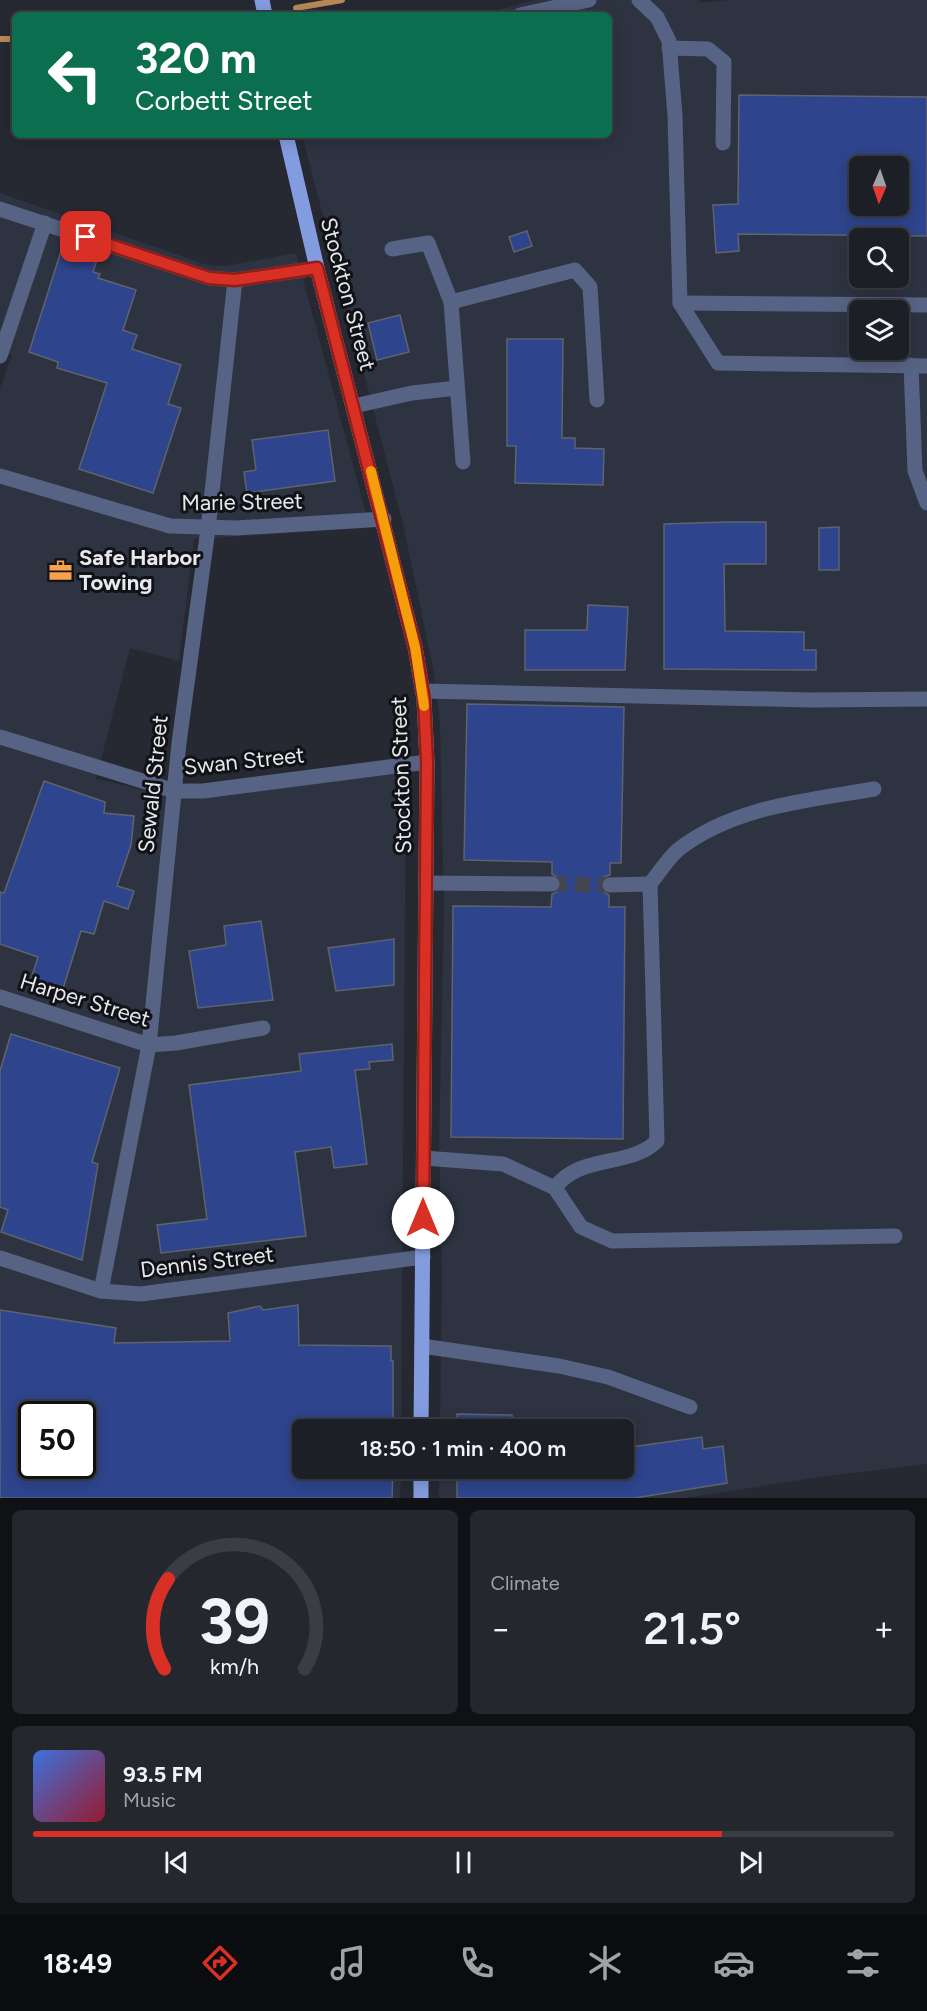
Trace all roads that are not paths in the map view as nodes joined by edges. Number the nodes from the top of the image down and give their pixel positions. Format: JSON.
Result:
{"nodes":[{"id":1,"x":589,"y":0,"type":"edge"},
{"id":2,"x":639,"y":0,"type":"edge"},
{"id":3,"x":534,"y":12,"type":"edge"},
{"id":4,"x":669,"y":48,"type":"junction"},
{"id":5,"x":287,"y":138,"type":"edge"},
{"id":6,"x":723,"y":143,"type":"dead end"},
{"id":7,"x":0,"y":209,"type":"edge"},
{"id":8,"x":45,"y":224,"type":"junction"},
{"id":9,"x":392,"y":249,"type":"dead end"},
{"id":10,"x":317,"y":268,"type":"junction"},
{"id":11,"x":235,"y":280,"type":"junction"},
{"id":12,"x":451,"y":302,"type":"junction"},
{"id":13,"x":680,"y":303,"type":"junction"},
{"id":14,"x":927,"y":304,"type":"edge"},
{"id":15,"x":0,"y":356,"type":"edge"},
{"id":16,"x":911,"y":365,"type":"junction"},
{"id":17,"x":927,"y":366,"type":"edge"},
{"id":18,"x":458,"y":388,"type":"junction"},
{"id":19,"x":597,"y":400,"type":"dead end"},
{"id":20,"x":354,"y":406,"type":"junction"},
{"id":21,"x":463,"y":462,"type":"dead end"},
{"id":22,"x":0,"y":476,"type":"edge"},
{"id":23,"x":927,"y":502,"type":"edge"},
{"id":24,"x":384,"y":519,"type":"junction"},
{"id":25,"x":208,"y":529,"type":"junction"},
{"id":26,"x":423,"y":691,"type":"junction"},
{"id":27,"x":927,"y":699,"type":"edge"},
{"id":28,"x":0,"y":737,"type":"edge"},
{"id":29,"x":427,"y":762,"type":"junction"},
{"id":30,"x":874,"y":789,"type":"dead end"},
{"id":31,"x":175,"y":790,"type":"junction"},
{"id":32,"x":426,"y":883,"type":"junction"},
{"id":33,"x":552,"y":884,"type":"tunnel mouth"},
{"id":34,"x":610,"y":885,"type":"tunnel mouth"},
{"id":35,"x":650,"y":885,"type":"junction"},
{"id":36,"x":0,"y":997,"type":"edge"},
{"id":37,"x":263,"y":1028,"type":"dead end"},
{"id":38,"x":149,"y":1045,"type":"junction"},
{"id":39,"x":424,"y":1158,"type":"junction"},
{"id":40,"x":555,"y":1188,"type":"junction"},
{"id":41,"x":894,"y":1236,"type":"dead end"},
{"id":42,"x":423,"y":1257,"type":"junction"},
{"id":43,"x":0,"y":1258,"type":"edge"},
{"id":44,"x":101,"y":1291,"type":"junction"},
{"id":45,"x":422,"y":1346,"type":"junction"},
{"id":46,"x":690,"y":1407,"type":"dead end"},
{"id":47,"x":421,"y":1419,"type":"edge"},
{"id":48,"x":421,"y":1479,"type":"edge"},
{"id":49,"x":421,"y":1498,"type":"edge"}],
"edges":[{"from":1,"to":3,"type":"street"},
{"from":2,"to":4,"type":"street"},
{"from":4,"to":6,"type":"street"},
{"from":4,"to":13,"type":"street"},
{"from":5,"to":10,"type":"main road","name":"Stockton Street"},
{"from":7,"to":8,"type":"street"},
{"from":8,"to":11,"type":"street"},
{"from":8,"to":15,"type":"street"},
{"from":9,"to":12,"type":"street"},
{"from":10,"to":11,"type":"street"},
{"from":10,"to":20,"type":"main road","name":"Stockton Street"},
{"from":11,"to":25,"type":"street","name":"Sewald Street"},
{"from":12,"to":18,"type":"street"},
{"from":12,"to":19,"type":"street"},
{"from":13,"to":14,"type":"street"},
{"from":13,"to":16,"type":"street"},
{"from":16,"to":17,"type":"street"},
{"from":16,"to":23,"type":"street"},
{"from":18,"to":20,"type":"street"},
{"from":18,"to":21,"type":"street"},
{"from":20,"to":24,"type":"main road","name":"Stockton Street"},
{"from":22,"to":25,"type":"street","name":"Marie Street"},
{"from":24,"to":25,"type":"street","name":"Marie Street"},
{"from":24,"to":26,"type":"main road","name":"Stockton Street"},
{"from":25,"to":31,"type":"street","name":"Sewald Street"},
{"from":26,"to":27,"type":"street"},
{"from":26,"to":29,"type":"main road","name":"Stockton Street"},
{"from":28,"to":31,"type":"street","name":"Swan Street"},
{"from":29,"to":31,"type":"street","name":"Swan Street"},
{"from":29,"to":32,"type":"main road","name":"Stockton Street"},
{"from":30,"to":35,"type":"street"},
{"from":31,"to":38,"type":"street","name":"Sewald Street"},
{"from":32,"to":33,"type":"street"},
{"from":32,"to":39,"type":"main road","name":"Stockton Street"},
{"from":34,"to":35,"type":"street"},
{"from":35,"to":40,"type":"street"},
{"from":36,"to":38,"type":"street","name":"Harper Street"},
{"from":37,"to":38,"type":"street","name":"Harper Street"},
{"from":38,"to":44,"type":"street","name":"Sewald Street"},
{"from":39,"to":40,"type":"street"},
{"from":39,"to":42,"type":"main road","name":"Stockton Street"},
{"from":40,"to":41,"type":"street"},
{"from":42,"to":44,"type":"street","name":"Dennis Street"},
{"from":42,"to":45,"type":"main road","name":"Stockton Street"},
{"from":43,"to":44,"type":"street","name":"Dennis Street"},
{"from":45,"to":46,"type":"street"},
{"from":45,"to":47,"type":"main road","name":"Stockton Street"},
{"from":48,"to":49,"type":"main road"}]}
